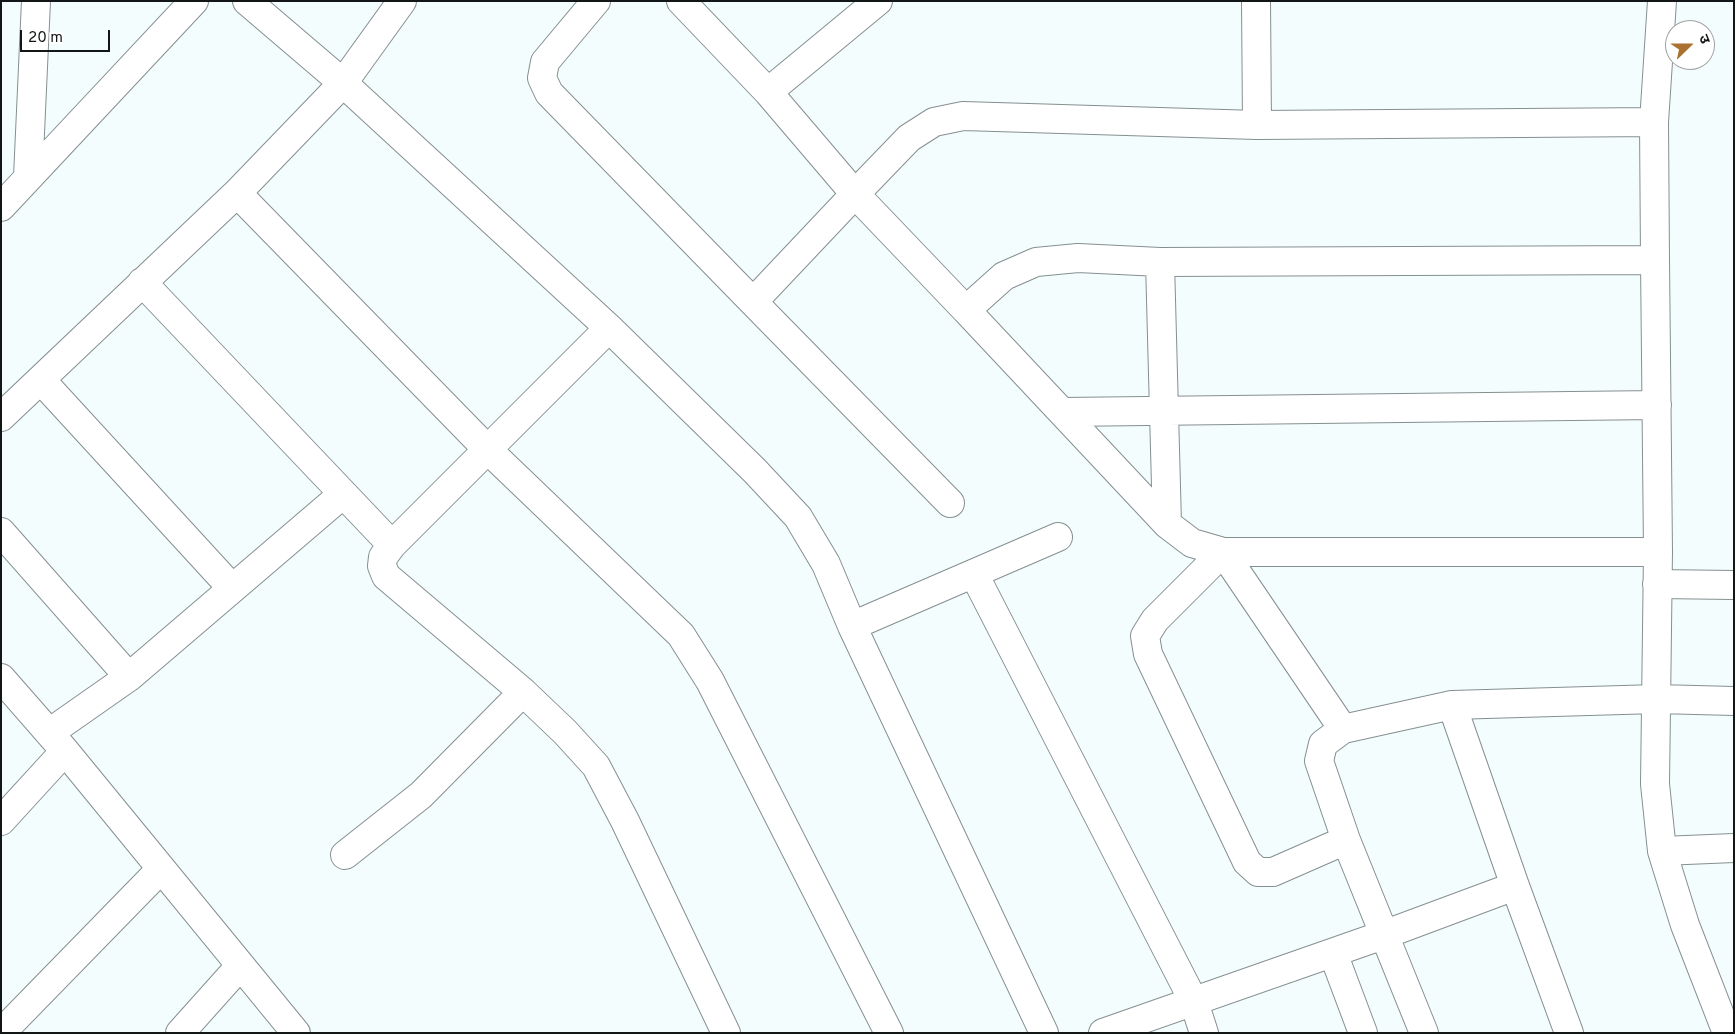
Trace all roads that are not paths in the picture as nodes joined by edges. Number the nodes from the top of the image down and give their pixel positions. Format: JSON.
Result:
{"nodes":[{"id":1,"x":36,"y":1,"type":"edge"},
{"id":2,"x":194,"y":1,"type":"edge"},
{"id":3,"x":247,"y":1,"type":"edge"},
{"id":4,"x":402,"y":1,"type":"edge"},
{"id":5,"x":596,"y":1,"type":"edge"},
{"id":6,"x":681,"y":1,"type":"edge"},
{"id":7,"x":878,"y":1,"type":"edge"},
{"id":8,"x":1256,"y":1,"type":"edge"},
{"id":9,"x":1662,"y":1,"type":"edge"},
{"id":10,"x":343,"y":83,"type":"junction"},
{"id":11,"x":768,"y":92,"type":"junction"},
{"id":12,"x":1654,"y":122,"type":"junction"},
{"id":13,"x":1257,"y":126,"type":"junction"},
{"id":14,"x":28,"y":178,"type":"junction"},
{"id":15,"x":238,"y":193,"type":"junction"},
{"id":16,"x":855,"y":194,"type":"junction"},
{"id":17,"x":1,"y":207,"type":"edge"},
{"id":18,"x":1655,"y":260,"type":"junction"},
{"id":19,"x":1160,"y":262,"type":"junction"},
{"id":20,"x":142,"y":282,"type":"junction"},
{"id":21,"x":753,"y":302,"type":"junction"},
{"id":22,"x":966,"y":310,"type":"junction"},
{"id":23,"x":609,"y":328,"type":"junction"},
{"id":24,"x":40,"y":380,"type":"junction"},
{"id":25,"x":1657,"y":406,"type":"junction"},
{"id":26,"x":1164,"y":410,"type":"junction"},
{"id":27,"x":1062,"y":412,"type":"junction"},
{"id":28,"x":1,"y":417,"type":"edge"},
{"id":29,"x":487,"y":449,"type":"junction"},
{"id":30,"x":343,"y":494,"type":"junction"},
{"id":31,"x":950,"y":503,"type":"dead end"},
{"id":32,"x":1167,"y":524,"type":"junction"},
{"id":33,"x":1,"y":532,"type":"edge"},
{"id":34,"x":1058,"y":537,"type":"dead end"},
{"id":35,"x":392,"y":545,"type":"junction"},
{"id":36,"x":1224,"y":552,"type":"junction"},
{"id":37,"x":1658,"y":552,"type":"junction"},
{"id":38,"x":974,"y":574,"type":"junction"},
{"id":39,"x":1657,"y":584,"type":"junction"},
{"id":40,"x":1734,"y":585,"type":"edge"},
{"id":41,"x":231,"y":588,"type":"junction"},
{"id":42,"x":852,"y":626,"type":"junction"},
{"id":43,"x":128,"y":677,"type":"junction"},
{"id":44,"x":1,"y":678,"type":"edge"},
{"id":45,"x":523,"y":692,"type":"junction"},
{"id":46,"x":1658,"y":699,"type":"junction"},
{"id":47,"x":1734,"y":701,"type":"edge"},
{"id":48,"x":1452,"y":705,"type":"junction"},
{"id":49,"x":1343,"y":729,"type":"junction"},
{"id":50,"x":57,"y":742,"type":"junction"},
{"id":51,"x":1,"y":821,"type":"edge"},
{"id":52,"x":1346,"y":840,"type":"junction"},
{"id":53,"x":1734,"y":848,"type":"edge"},
{"id":54,"x":1662,"y":851,"type":"junction"},
{"id":55,"x":345,"y":856,"type":"dead end"},
{"id":56,"x":160,"y":870,"type":"junction"},
{"id":57,"x":1515,"y":886,"type":"junction"},
{"id":58,"x":1386,"y":934,"type":"junction"},
{"id":59,"x":1333,"y":953,"type":"junction"},
{"id":60,"x":240,"y":966,"type":"junction"},
{"id":61,"x":1194,"y":1002,"type":"junction"},
{"id":62,"x":1,"y":1033,"type":"edge"},
{"id":63,"x":180,"y":1033,"type":"edge"},
{"id":64,"x":296,"y":1033,"type":"edge"},
{"id":65,"x":726,"y":1033,"type":"edge"},
{"id":66,"x":888,"y":1033,"type":"edge"},
{"id":67,"x":1044,"y":1033,"type":"edge"},
{"id":68,"x":1103,"y":1033,"type":"edge"},
{"id":69,"x":1204,"y":1033,"type":"edge"},
{"id":70,"x":1363,"y":1033,"type":"edge"},
{"id":71,"x":1424,"y":1033,"type":"edge"},
{"id":72,"x":1569,"y":1033,"type":"edge"},
{"id":73,"x":1727,"y":1033,"type":"edge"}],
"edges":[{"from":1,"to":14,"type":"street"},
{"from":2,"to":14,"type":"street"},
{"from":3,"to":10,"type":"street"},
{"from":4,"to":10,"type":"street"},
{"from":5,"to":21,"type":"street"},
{"from":6,"to":11,"type":"street"},
{"from":7,"to":11,"type":"street"},
{"from":8,"to":13,"type":"street"},
{"from":9,"to":12,"type":"street"},
{"from":10,"to":15,"type":"street"},
{"from":10,"to":23,"type":"street"},
{"from":11,"to":16,"type":"street"},
{"from":12,"to":13,"type":"street"},
{"from":12,"to":18,"type":"street"},
{"from":13,"to":16,"type":"street"},
{"from":14,"to":17,"type":"street"},
{"from":15,"to":20,"type":"street"},
{"from":15,"to":29,"type":"street"},
{"from":16,"to":21,"type":"street"},
{"from":16,"to":22,"type":"street"},
{"from":18,"to":19,"type":"street"},
{"from":18,"to":25,"type":"street"},
{"from":19,"to":22,"type":"street"},
{"from":19,"to":26,"type":"street"},
{"from":20,"to":24,"type":"street"},
{"from":20,"to":30,"type":"street"},
{"from":21,"to":31,"type":"street"},
{"from":22,"to":27,"type":"street"},
{"from":23,"to":29,"type":"street"},
{"from":23,"to":42,"type":"street"},
{"from":24,"to":28,"type":"street"},
{"from":24,"to":41,"type":"street"},
{"from":25,"to":26,"type":"street"},
{"from":25,"to":37,"type":"street"},
{"from":26,"to":27,"type":"street"},
{"from":26,"to":32,"type":"street"},
{"from":27,"to":32,"type":"street"},
{"from":29,"to":35,"type":"street"},
{"from":29,"to":66,"type":"street"},
{"from":30,"to":35,"type":"street"},
{"from":30,"to":41,"type":"street"},
{"from":32,"to":36,"type":"street"},
{"from":33,"to":43,"type":"street"},
{"from":34,"to":38,"type":"street"},
{"from":35,"to":45,"type":"street"},
{"from":36,"to":37,"type":"street"},
{"from":36,"to":49,"type":"street"},
{"from":36,"to":52,"type":"street"},
{"from":37,"to":39,"type":"street"},
{"from":38,"to":42,"type":"street"},
{"from":38,"to":61,"type":"street"},
{"from":39,"to":40,"type":"street"},
{"from":39,"to":46,"type":"street"},
{"from":41,"to":43,"type":"street"},
{"from":42,"to":67,"type":"street"},
{"from":43,"to":50,"type":"street"},
{"from":44,"to":50,"type":"street"},
{"from":45,"to":55,"type":"street"},
{"from":45,"to":65,"type":"street"},
{"from":46,"to":47,"type":"street"},
{"from":46,"to":48,"type":"street"},
{"from":46,"to":54,"type":"street"},
{"from":48,"to":49,"type":"street"},
{"from":48,"to":57,"type":"street"},
{"from":49,"to":52,"type":"street"},
{"from":50,"to":51,"type":"street"},
{"from":50,"to":56,"type":"street"},
{"from":52,"to":58,"type":"street"},
{"from":53,"to":54,"type":"street"},
{"from":54,"to":73,"type":"street"},
{"from":56,"to":60,"type":"street"},
{"from":56,"to":62,"type":"street"},
{"from":57,"to":58,"type":"street"},
{"from":57,"to":72,"type":"street"},
{"from":58,"to":59,"type":"street"},
{"from":58,"to":71,"type":"street"},
{"from":59,"to":61,"type":"street"},
{"from":59,"to":70,"type":"street"},
{"from":60,"to":63,"type":"street"},
{"from":60,"to":64,"type":"street"},
{"from":61,"to":68,"type":"street"},
{"from":61,"to":69,"type":"street"}]}
